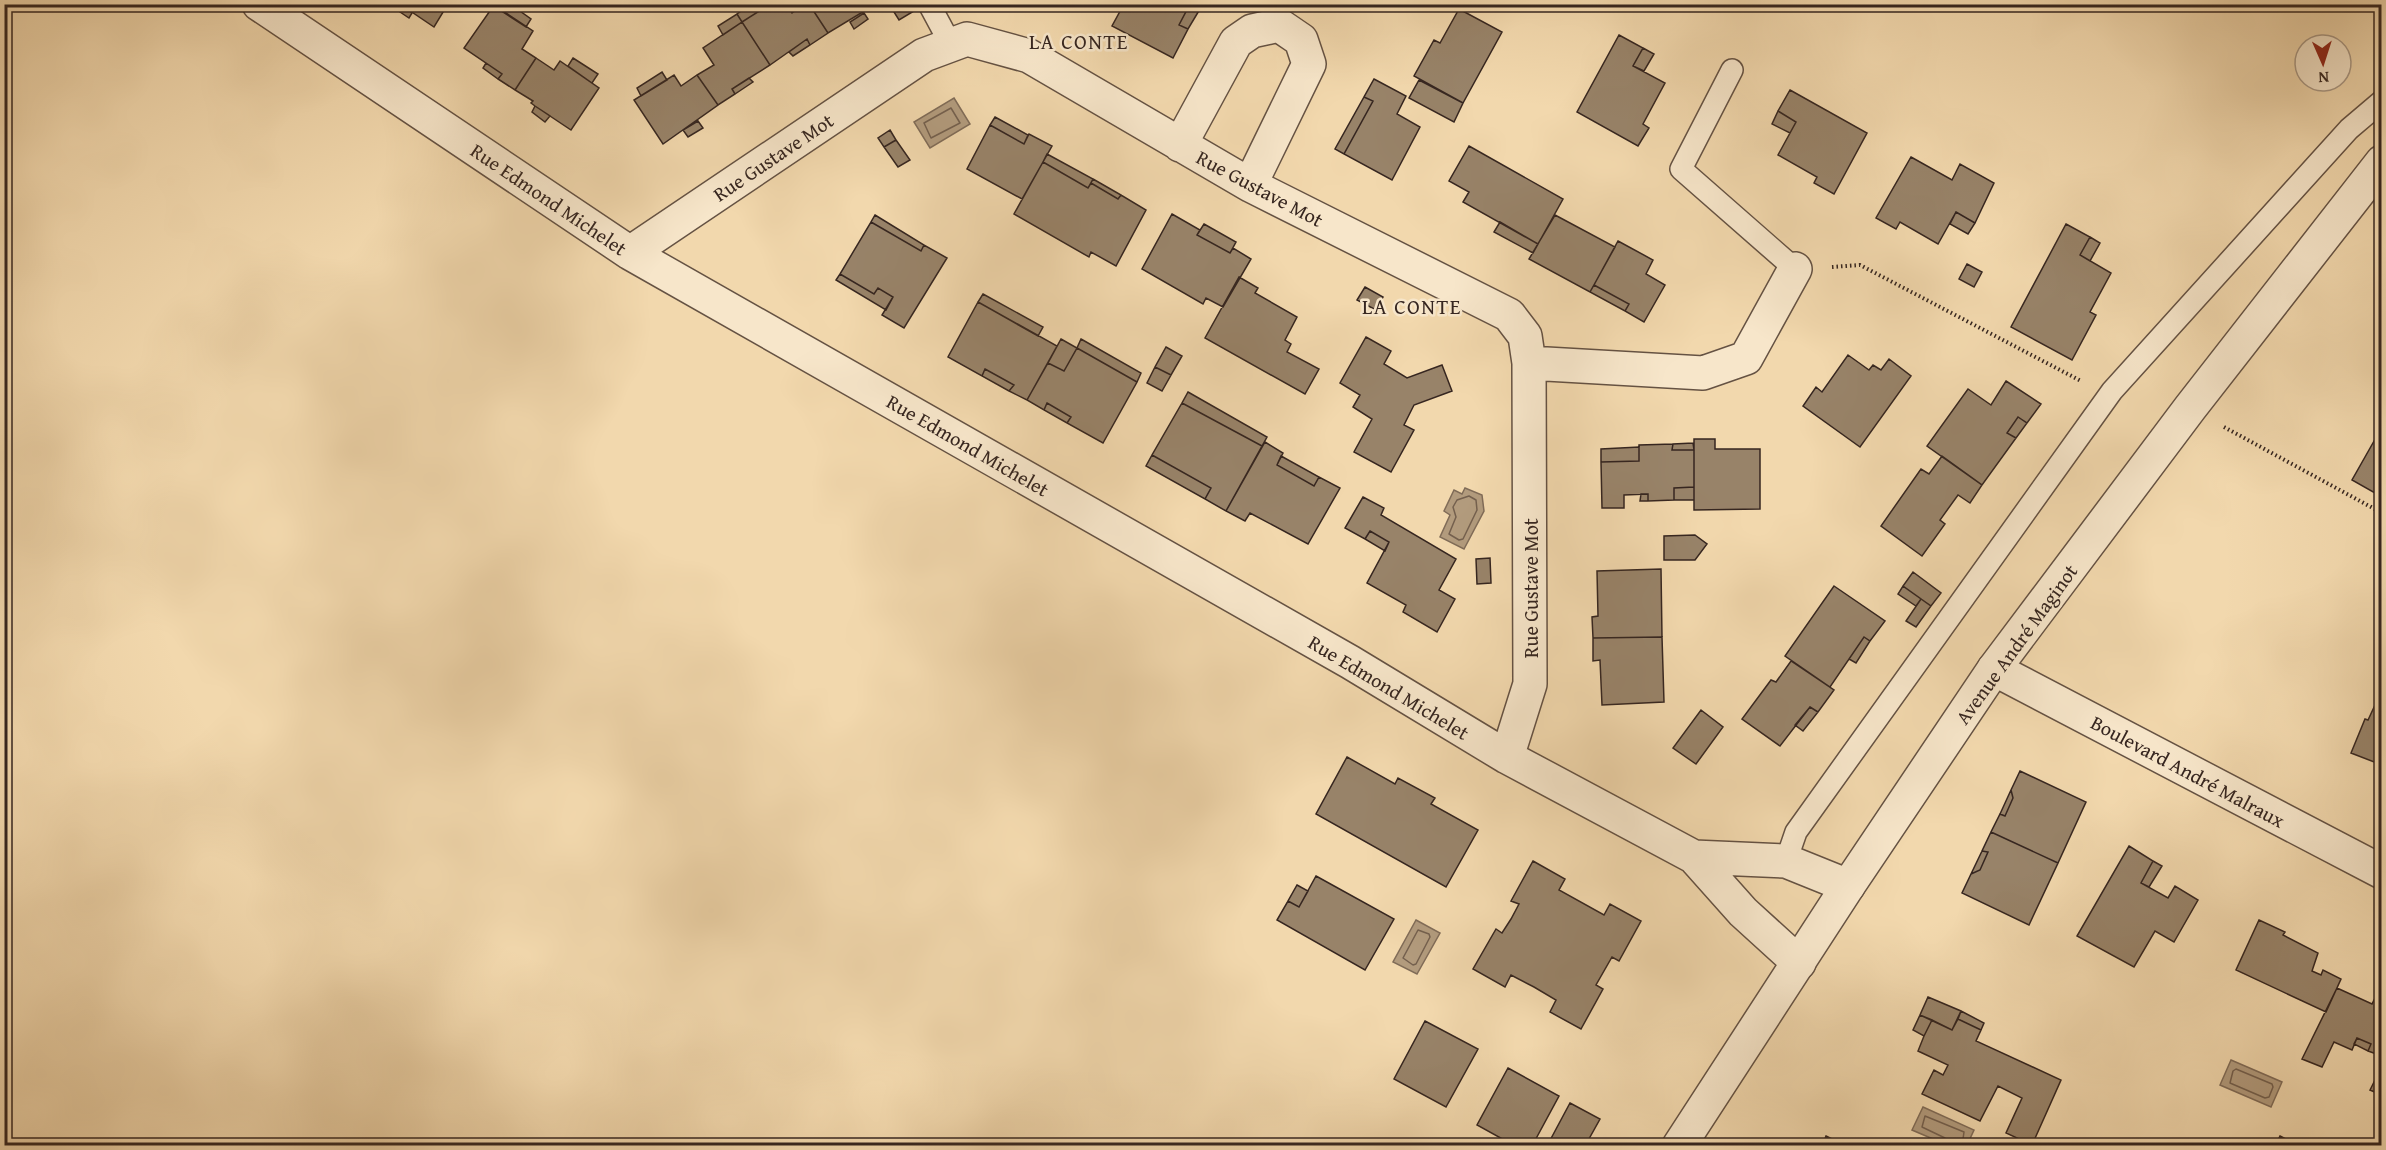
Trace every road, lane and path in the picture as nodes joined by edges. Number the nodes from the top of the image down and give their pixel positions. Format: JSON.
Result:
{"nodes":[{"id":1,"x":259,"y":4,"type":"edge"},
{"id":2,"x":929,"y":4,"type":"edge"},
{"id":3,"x":951,"y":45,"type":"junction"},
{"id":4,"x":1732,"y":70,"type":"dead end"},
{"id":5,"x":2382,"y":101,"type":"edge"},
{"id":6,"x":1180,"y":145,"type":"junction"},
{"id":7,"x":2382,"y":162,"type":"edge"},
{"id":8,"x":1250,"y":185,"type":"junction"},
{"id":9,"x":630,"y":253,"type":"junction"},
{"id":10,"x":1795,"y":269,"type":"joint"},
{"id":11,"x":1529,"y":363,"type":"junction"},
{"id":12,"x":1994,"y":669,"type":"junction"},
{"id":13,"x":1507,"y":757,"type":"junction"},
{"id":14,"x":1694,"y":856,"type":"junction"},
{"id":15,"x":1777,"y":861,"type":"junction"},
{"id":16,"x":2382,"y":872,"type":"edge"},
{"id":17,"x":1848,"y":886,"type":"junction"},
{"id":18,"x":1743,"y":912,"type":"junction"},
{"id":19,"x":1799,"y":963,"type":"junction"},
{"id":20,"x":1679,"y":1146,"type":"edge"}],
"edges":[{"from":1,"to":9,"type":"street","name":"Rue Edmond Michelet"},
{"from":2,"to":3,"type":"lane"},
{"from":3,"to":6,"type":"street","name":"Rue Gustave Mot"},
{"from":3,"to":9,"type":"street","name":"Rue Gustave Mot"},
{"from":4,"to":10,"type":"lane"},
{"from":5,"to":15,"type":"lane"},
{"from":6,"to":8,"type":"street","name":"Rue Gustave Mot"},
{"from":6,"to":8,"type":"street"},
{"from":7,"to":12,"type":"street","name":"Avenue André Maginot"},
{"from":8,"to":11,"type":"street","name":"Rue Gustave Mot"},
{"from":9,"to":13,"type":"street","name":"Rue Edmond Michelet"},
{"from":10,"to":11,"type":"street"},
{"from":11,"to":13,"type":"street","name":"Rue Gustave Mot"},
{"from":12,"to":16,"type":"street","name":"Boulevard André Malraux"},
{"from":12,"to":17,"type":"street","name":"Avenue André Maginot"},
{"from":13,"to":14,"type":"street","name":"Rue Edmond Michelet"},
{"from":14,"to":15,"type":"street","name":"Rue Edmond Michelet"},
{"from":14,"to":18,"type":"street","name":"Rue Edmond Michelet"},
{"from":15,"to":17,"type":"street","name":"Rue Edmond Michelet"},
{"from":15,"to":18,"type":"street"},
{"from":17,"to":19,"type":"street","name":"Avenue André Maginot"},
{"from":18,"to":19,"type":"street","name":"Rue Edmond Michelet"},
{"from":19,"to":20,"type":"street","name":"Avenue André Maginot"}]}
